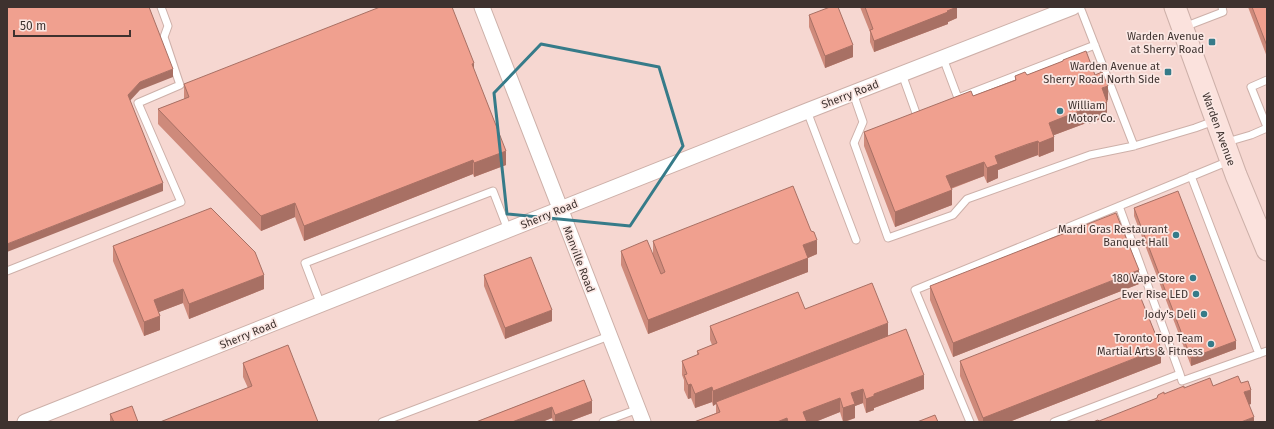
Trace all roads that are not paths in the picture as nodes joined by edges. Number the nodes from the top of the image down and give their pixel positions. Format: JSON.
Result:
{"nodes":[{"id":1,"x":161,"y":7,"type":"edge"},
{"id":2,"x":482,"y":7,"type":"edge"},
{"id":3,"x":1073,"y":7,"type":"edge"},
{"id":4,"x":1080,"y":7,"type":"edge"},
{"id":5,"x":1175,"y":7,"type":"edge"},
{"id":6,"x":1222,"y":7,"type":"edge"},
{"id":7,"x":1183,"y":27,"type":"junction"},
{"id":8,"x":1095,"y":45,"type":"junction"},
{"id":9,"x":943,"y":58,"type":"junction"},
{"id":10,"x":902,"y":74,"type":"junction"},
{"id":11,"x":1267,"y":80,"type":"edge"},
{"id":12,"x":853,"y":93,"type":"junction"},
{"id":13,"x":807,"y":111,"type":"junction"},
{"id":14,"x":916,"y":113,"type":"edge"},
{"id":15,"x":1216,"y":120,"type":"junction"},
{"id":16,"x":1267,"y":127,"type":"edge"},
{"id":17,"x":1134,"y":146,"type":"junction"},
{"id":18,"x":1227,"y":152,"type":"junction"},
{"id":19,"x":1191,"y":176,"type":"junction"},
{"id":20,"x":1119,"y":206,"type":"junction"},
{"id":21,"x":560,"y":210,"type":"junction"},
{"id":22,"x":508,"y":230,"type":"junction"},
{"id":23,"x":856,"y":240,"type":"dead end"},
{"id":24,"x":1267,"y":250,"type":"edge"},
{"id":25,"x":7,"y":271,"type":"edge"},
{"id":26,"x":320,"y":305,"type":"junction"},
{"id":27,"x":609,"y":336,"type":"junction"},
{"id":28,"x":1267,"y":351,"type":"edge"},
{"id":29,"x":1259,"y":354,"type":"junction"},
{"id":30,"x":1180,"y":374,"type":"junction"},
{"id":31,"x":640,"y":416,"type":"edge"},
{"id":32,"x":25,"y":422,"type":"edge"},
{"id":33,"x":382,"y":422,"type":"edge"},
{"id":34,"x":603,"y":422,"type":"edge"},
{"id":35,"x":970,"y":422,"type":"edge"},
{"id":36,"x":1054,"y":422,"type":"edge"}],
"edges":[{"from":1,"to":25,"type":"lane"},
{"from":2,"to":21,"type":"street","name":"Manville Road"},
{"from":3,"to":9,"type":"street","name":"Sherry Road"},
{"from":4,"to":8,"type":"lane"},
{"from":5,"to":7,"type":"main road","name":"Warden Avenue"},
{"from":6,"to":7,"type":"lane"},
{"from":7,"to":15,"type":"main road","name":"Warden Avenue"},
{"from":8,"to":9,"type":"lane"},
{"from":8,"to":17,"type":"lane"},
{"from":9,"to":10,"type":"street","name":"Sherry Road"},
{"from":10,"to":12,"type":"street","name":"Sherry Road"},
{"from":10,"to":14,"type":"lane"},
{"from":11,"to":16,"type":"lane"},
{"from":12,"to":13,"type":"street","name":"Sherry Road"},
{"from":12,"to":17,"type":"lane"},
{"from":13,"to":21,"type":"street","name":"Sherry Road"},
{"from":13,"to":23,"type":"lane"},
{"from":15,"to":17,"type":"lane"},
{"from":15,"to":18,"type":"main road","name":"Warden Avenue"},
{"from":16,"to":18,"type":"lane"},
{"from":18,"to":19,"type":"lane"},
{"from":18,"to":24,"type":"main road","name":"Warden Avenue"},
{"from":19,"to":20,"type":"lane"},
{"from":19,"to":29,"type":"lane"},
{"from":20,"to":30,"type":"lane"},
{"from":20,"to":35,"type":"lane"},
{"from":21,"to":22,"type":"street","name":"Sherry Road"},
{"from":21,"to":27,"type":"street","name":"Manville Road"},
{"from":22,"to":26,"type":"street","name":"Sherry Road"},
{"from":22,"to":26,"type":"lane"},
{"from":26,"to":32,"type":"street","name":"Sherry Road"},
{"from":27,"to":31,"type":"street","name":"Manville Road"},
{"from":27,"to":33,"type":"lane"},
{"from":28,"to":29,"type":"lane"},
{"from":29,"to":30,"type":"lane"},
{"from":30,"to":36,"type":"lane"},
{"from":31,"to":34,"type":"lane"}]}
